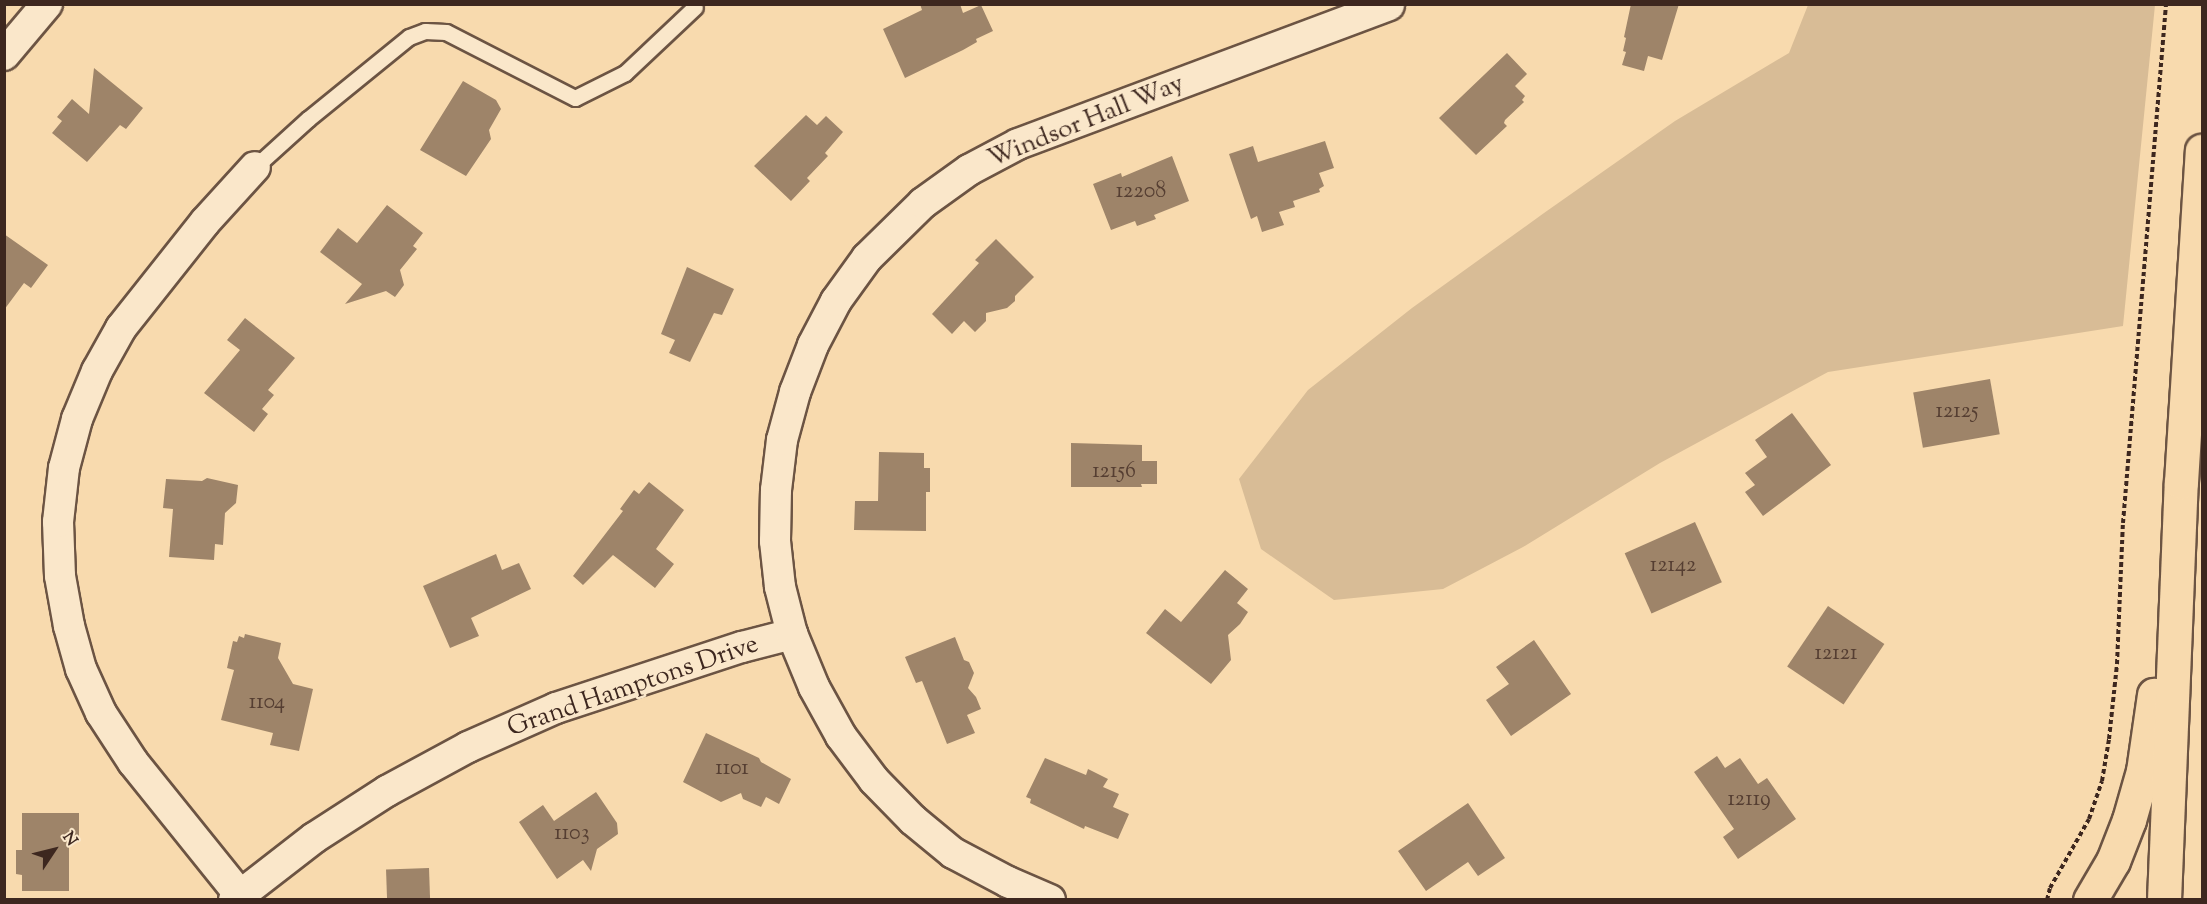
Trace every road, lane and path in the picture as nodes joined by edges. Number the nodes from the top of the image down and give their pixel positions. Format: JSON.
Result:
{"nodes":[{"id":1,"x":47,"y":4,"type":"edge"},
{"id":2,"x":1389,"y":4,"type":"edge"},
{"id":3,"x":2166,"y":4,"type":"edge"},
{"id":4,"x":695,"y":7,"type":"dead end"},
{"id":5,"x":4,"y":55,"type":"edge"},
{"id":6,"x":2202,"y":151,"type":"edge"},
{"id":7,"x":255,"y":167,"type":"joint"},
{"id":8,"x":2181,"y":482,"type":"junction"},
{"id":9,"x":792,"y":634,"type":"junction"},
{"id":10,"x":240,"y":898,"type":"edge"},
{"id":11,"x":1050,"y":900,"type":"edge"},
{"id":12,"x":2047,"y":900,"type":"edge"},
{"id":13,"x":2090,"y":900,"type":"edge"},
{"id":14,"x":2164,"y":900,"type":"edge"}],
"edges":[{"from":1,"to":5,"type":"street"},
{"from":2,"to":9,"type":"street","name":"Windsor Hall Way"},
{"from":3,"to":12,"type":"path"},
{"from":4,"to":7,"type":"lane"},
{"from":6,"to":8,"type":"highway"},
{"from":7,"to":10,"type":"street"},
{"from":8,"to":13,"type":"highway"},
{"from":8,"to":14,"type":"highway"},
{"from":9,"to":10,"type":"street","name":"Grand Hamptons Drive"},
{"from":9,"to":11,"type":"street","name":"Windsor Hall Way"}]}
